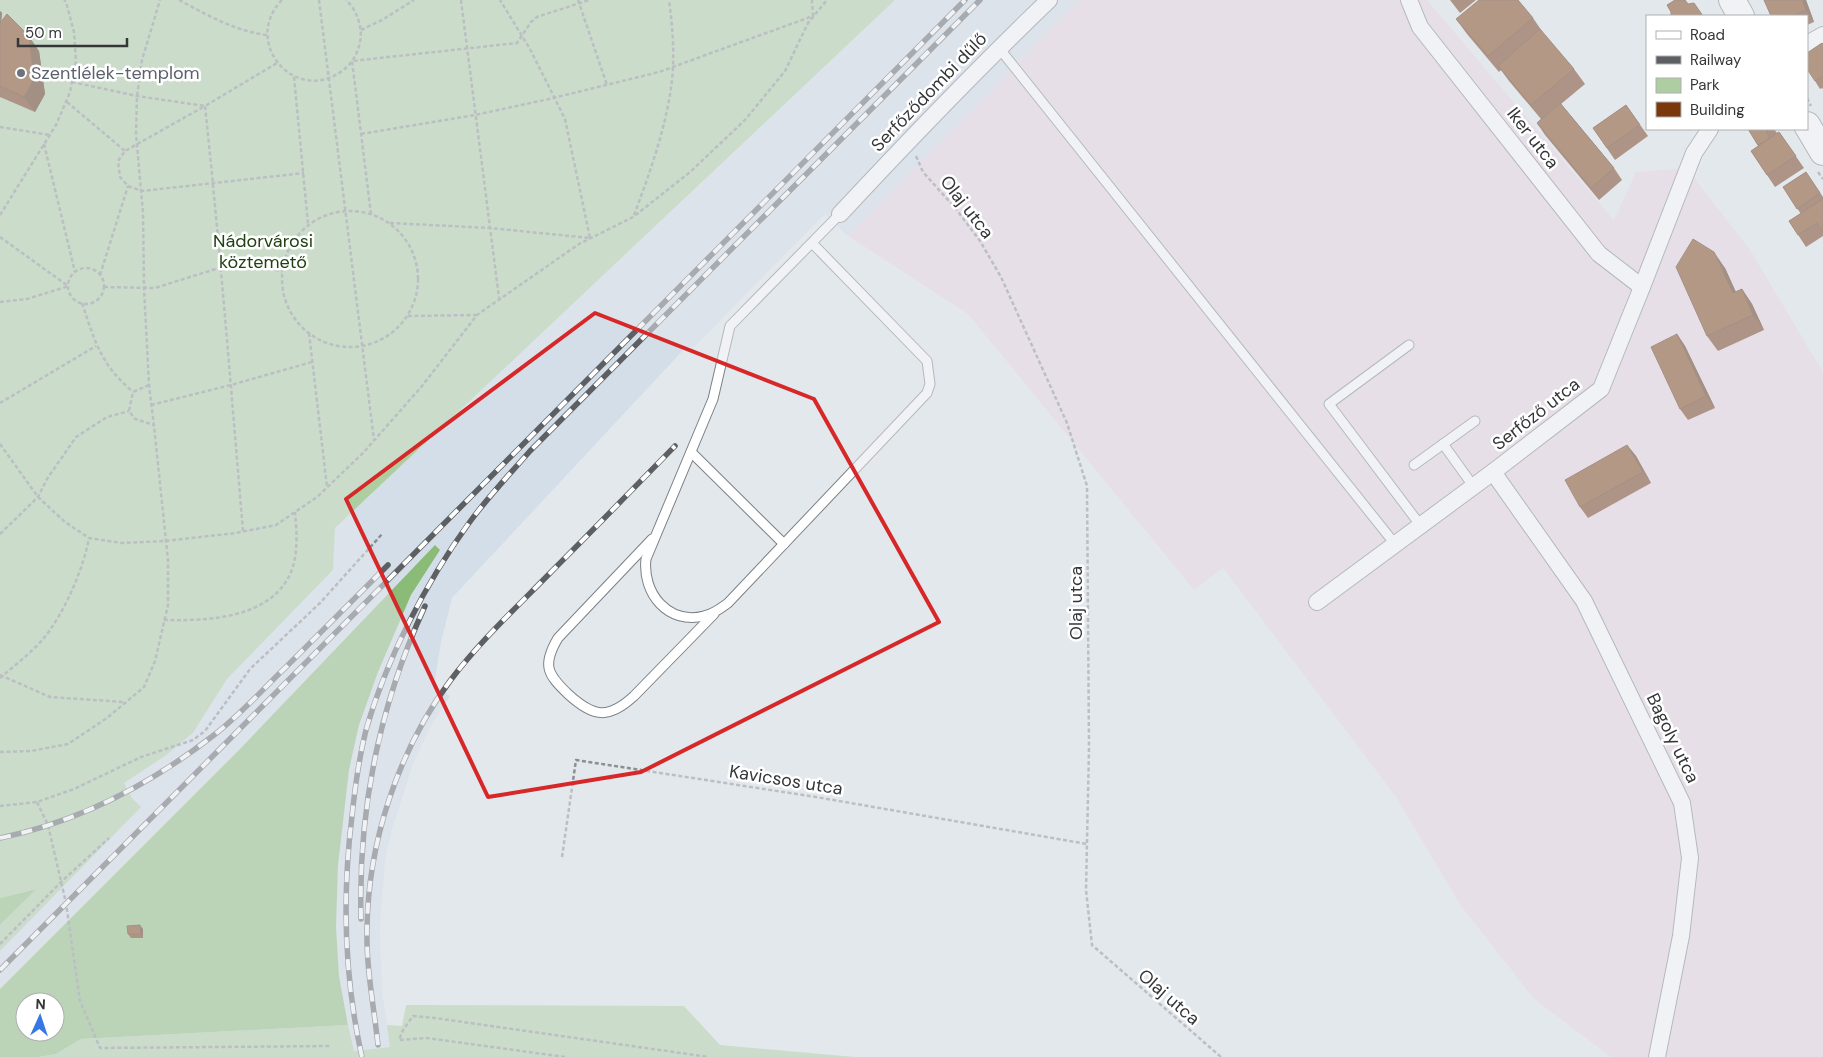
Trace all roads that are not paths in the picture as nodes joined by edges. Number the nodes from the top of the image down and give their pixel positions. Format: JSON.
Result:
{"nodes":[{"id":1,"x":1049,"y":0,"type":"edge"},
{"id":2,"x":1409,"y":0,"type":"edge"},
{"id":3,"x":1732,"y":0,"type":"edge"},
{"id":4,"x":1740,"y":15,"type":"edge"},
{"id":5,"x":1823,"y":35,"type":"edge"},
{"id":6,"x":1808,"y":43,"type":"edge"},
{"id":7,"x":999,"y":48,"type":"junction"},
{"id":8,"x":1808,"y":127,"type":"edge"},
{"id":9,"x":1709,"y":130,"type":"edge"},
{"id":10,"x":1823,"y":152,"type":"edge"},
{"id":11,"x":840,"y":214,"type":"joint"},
{"id":12,"x":812,"y":243,"type":"junction"},
{"id":13,"x":1642,"y":287,"type":"junction"},
{"id":14,"x":1408,"y":344,"type":"dead end"},
{"id":15,"x":1475,"y":421,"type":"dead end"},
{"id":16,"x":1443,"y":444,"type":"junction"},
{"id":17,"x":691,"y":452,"type":"junction"},
{"id":18,"x":1414,"y":465,"type":"dead end"},
{"id":19,"x":1494,"y":472,"type":"junction"},
{"id":20,"x":1474,"y":487,"type":"junction"},
{"id":21,"x":1421,"y":526,"type":"junction"},
{"id":22,"x":657,"y":533,"type":"junction"},
{"id":23,"x":784,"y":544,"type":"junction"},
{"id":24,"x":1395,"y":544,"type":"junction"},
{"id":25,"x":1317,"y":602,"type":"dead end"},
{"id":26,"x":716,"y":612,"type":"junction"},
{"id":27,"x":1657,"y":1057,"type":"edge"}],
"edges":[{"from":1,"to":7,"type":"street","name":"Serfőződombi dűlő"},
{"from":2,"to":13,"type":"street","name":"Iker utca"},
{"from":3,"to":4,"type":"main road"},
{"from":5,"to":6,"type":"street"},
{"from":7,"to":11,"type":"street","name":"Serfőződombi dűlő"},
{"from":7,"to":24,"type":"lane"},
{"from":8,"to":10,"type":"main road"},
{"from":9,"to":13,"type":"street","name":"Serfőző utca"},
{"from":11,"to":12,"type":"lane"},
{"from":12,"to":17,"type":"lane"},
{"from":12,"to":23,"type":"lane"},
{"from":13,"to":19,"type":"street","name":"Serfőző utca"},
{"from":14,"to":21,"type":"lane"},
{"from":15,"to":16,"type":"lane"},
{"from":16,"to":18,"type":"lane"},
{"from":16,"to":20,"type":"lane"},
{"from":17,"to":22,"type":"lane"},
{"from":17,"to":23,"type":"lane"},
{"from":19,"to":20,"type":"street","name":"Serfőző utca"},
{"from":19,"to":27,"type":"street","name":"Bagoly utca"},
{"from":20,"to":21,"type":"street","name":"Serfőző utca"},
{"from":21,"to":24,"type":"street","name":"Serfőző utca"},
{"from":22,"to":26,"type":"lane"},
{"from":22,"to":26,"type":"lane"},
{"from":23,"to":26,"type":"lane"},
{"from":24,"to":25,"type":"street","name":"Serfőző utca"}]}
